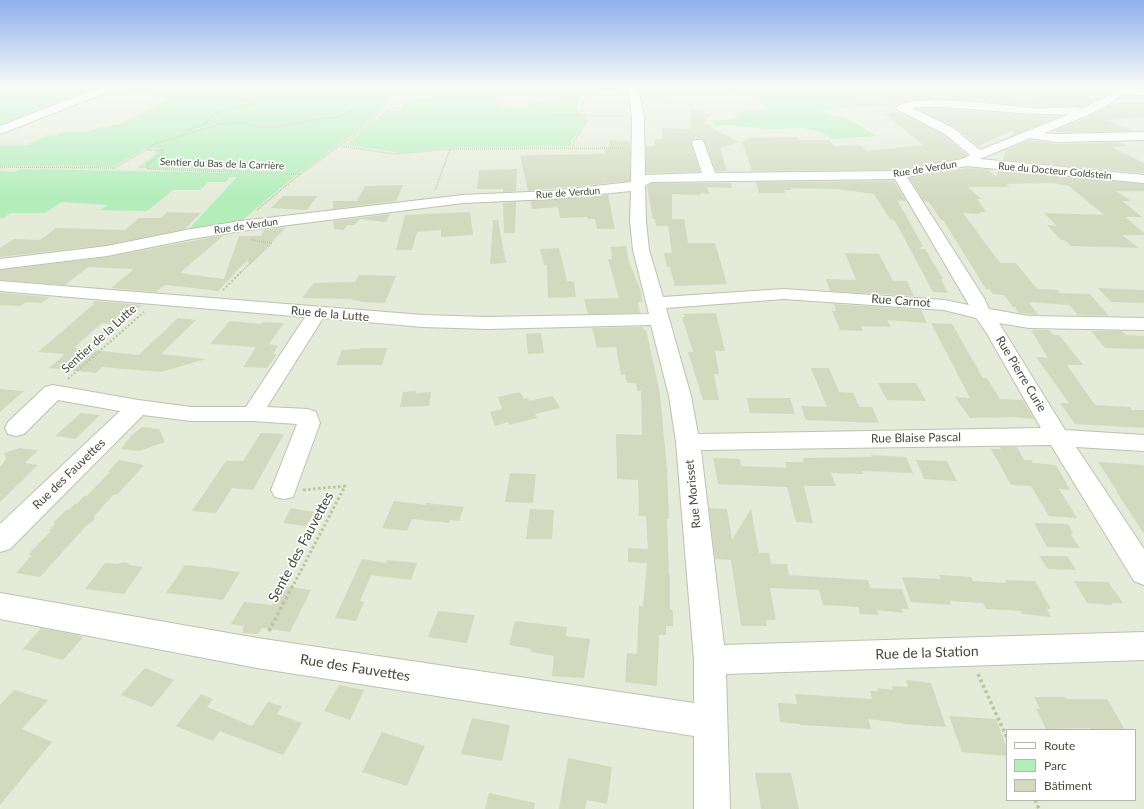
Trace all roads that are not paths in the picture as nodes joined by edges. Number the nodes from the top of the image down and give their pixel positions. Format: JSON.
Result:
{"nodes":[{"id":1,"x":14,"y":125,"type":"edge"},
{"id":2,"x":638,"y":125,"type":"edge"},
{"id":3,"x":936,"y":125,"type":"edge"},
{"id":4,"x":1054,"y":125,"type":"edge"},
{"id":5,"x":0,"y":130,"type":"edge"},
{"id":6,"x":1029,"y":135,"type":"junction"},
{"id":7,"x":1144,"y":136,"type":"edge"},
{"id":8,"x":698,"y":143,"type":"dead end"},
{"id":9,"x":979,"y":155,"type":"junction"},
{"id":10,"x":966,"y":162,"type":"junction"},
{"id":11,"x":899,"y":175,"type":"junction"},
{"id":12,"x":710,"y":177,"type":"junction"},
{"id":13,"x":1144,"y":179,"type":"edge"},
{"id":14,"x":638,"y":185,"type":"junction"},
{"id":15,"x":0,"y":264,"type":"edge"},
{"id":16,"x":0,"y":286,"type":"edge"},
{"id":17,"x":658,"y":311,"type":"junction"},
{"id":18,"x":982,"y":312,"type":"junction"},
{"id":19,"x":317,"y":313,"type":"junction"},
{"id":20,"x":1144,"y":324,"type":"edge"},
{"id":21,"x":138,"y":406,"type":"junction"},
{"id":22,"x":252,"y":414,"type":"junction"},
{"id":23,"x":16,"y":428,"type":"dead end"},
{"id":24,"x":1059,"y":438,"type":"junction"},
{"id":25,"x":688,"y":442,"type":"junction"},
{"id":26,"x":1144,"y":443,"type":"edge"},
{"id":27,"x":284,"y":490,"type":"road end"},
{"id":28,"x":0,"y":541,"type":"edge"},
{"id":29,"x":1144,"y":572,"type":"edge"},
{"id":30,"x":0,"y":606,"type":"edge"},
{"id":31,"x":1144,"y":646,"type":"edge"},
{"id":32,"x":710,"y":660,"type":"junction"},
{"id":33,"x":711,"y":722,"type":"junction"},
{"id":34,"x":712,"y":809,"type":"edge"}],
"edges":[{"from":1,"to":5,"type":"street"},
{"from":2,"to":14,"type":"street","name":"Rue Morisset"},
{"from":3,"to":9,"type":"street"},
{"from":4,"to":6,"type":"street","name":"Rue de Verdun"},
{"from":6,"to":7,"type":"street"},
{"from":6,"to":9,"type":"street","name":"Rue de Verdun"},
{"from":8,"to":12,"type":"street"},
{"from":9,"to":10,"type":"street","name":"Rue de Verdun"},
{"from":10,"to":11,"type":"street","name":"Rue de Verdun"},
{"from":10,"to":13,"type":"street","name":"Rue du Docteur Goldstein"},
{"from":11,"to":12,"type":"street","name":"Rue de Verdun"},
{"from":11,"to":18,"type":"street","name":"Rue Pierre Curie"},
{"from":12,"to":14,"type":"street","name":"Rue de Verdun"},
{"from":14,"to":15,"type":"street","name":"Rue de Verdun"},
{"from":14,"to":17,"type":"street","name":"Rue Morisset"},
{"from":16,"to":19,"type":"street","name":"Rue de la Lutte"},
{"from":17,"to":18,"type":"street","name":"Rue Carnot"},
{"from":17,"to":19,"type":"street","name":"Rue de la Lutte"},
{"from":17,"to":25,"type":"street","name":"Rue Morisset"},
{"from":18,"to":20,"type":"street","name":"Rue Carnot"},
{"from":18,"to":24,"type":"street","name":"Rue Pierre Curie"},
{"from":19,"to":22,"type":"street"},
{"from":21,"to":22,"type":"street"},
{"from":21,"to":23,"type":"street"},
{"from":21,"to":28,"type":"street","name":"Rue des Fauvettes"},
{"from":22,"to":27,"type":"street"},
{"from":24,"to":25,"type":"street","name":"Rue Blaise Pascal"},
{"from":24,"to":26,"type":"street","name":"Rue Blaise Pascal"},
{"from":24,"to":29,"type":"street","name":"Rue Pierre Curie"},
{"from":25,"to":32,"type":"street","name":"Rue Morisset"},
{"from":30,"to":33,"type":"street","name":"Rue des Fauvettes"},
{"from":31,"to":32,"type":"street","name":"Rue de la Station"},
{"from":32,"to":33,"type":"street","name":"Rue Morisset"},
{"from":33,"to":34,"type":"street","name":"Rue Morisset"}]}
